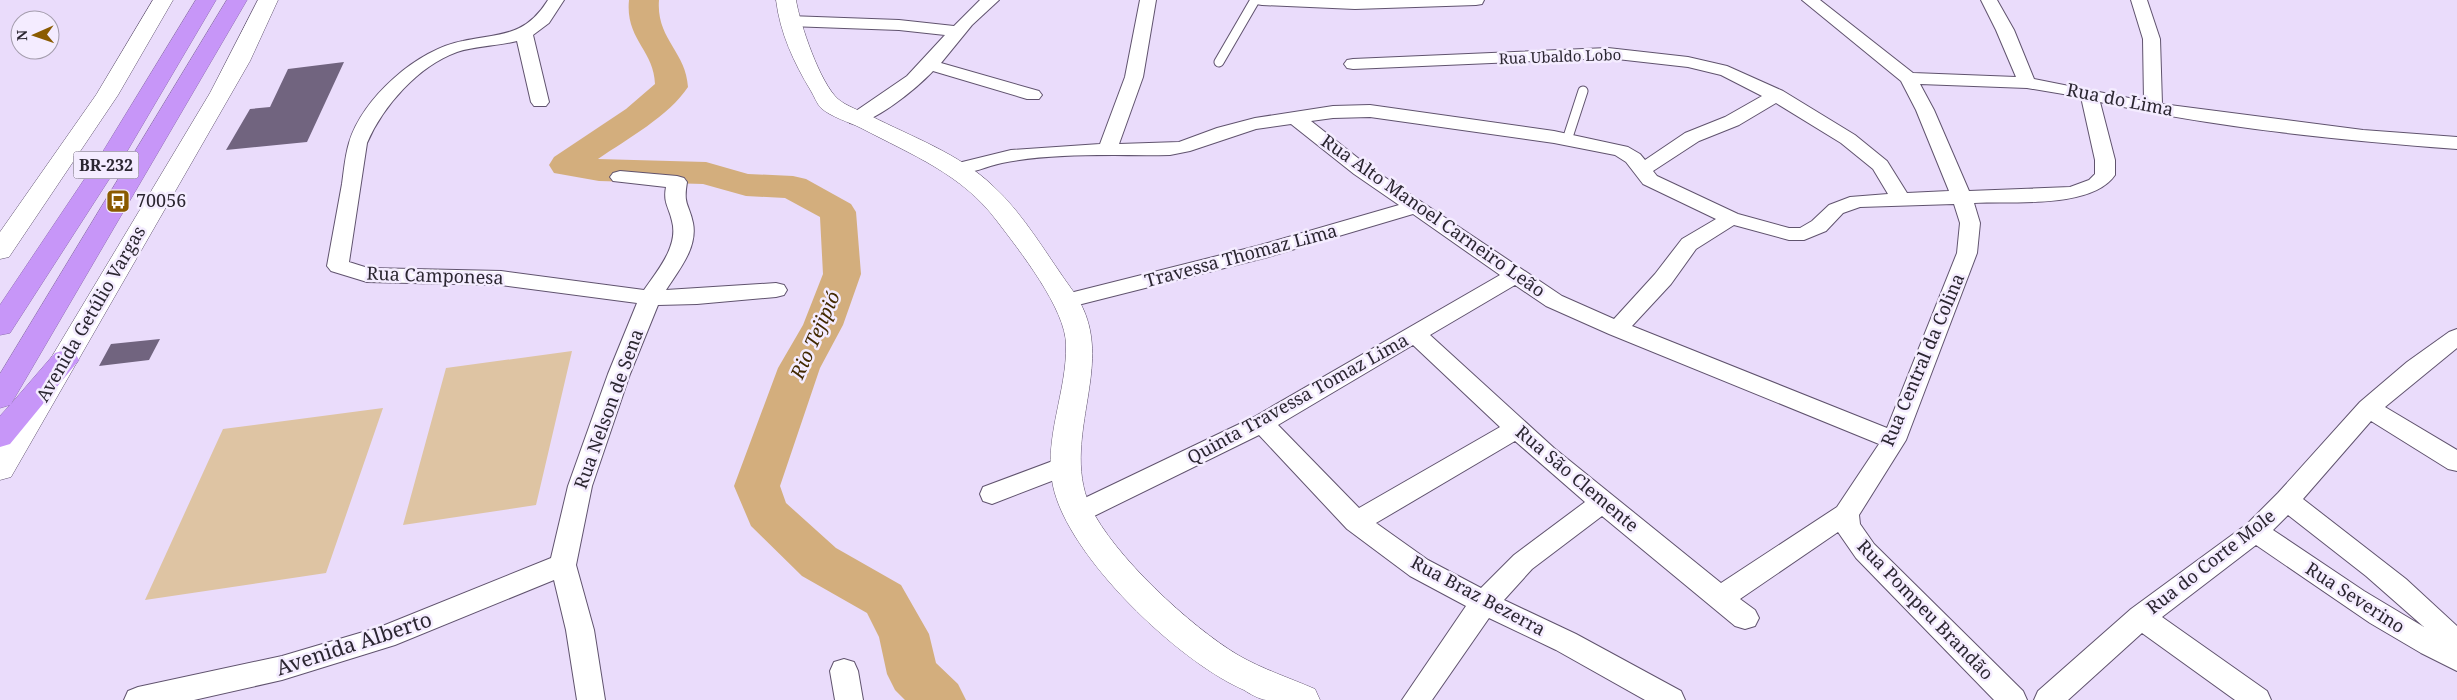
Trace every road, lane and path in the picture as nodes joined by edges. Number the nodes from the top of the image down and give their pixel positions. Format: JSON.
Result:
{"nodes":[{"id":1,"x":163,"y":0,"type":"edge"},
{"id":2,"x":206,"y":0,"type":"edge"},
{"id":3,"x":237,"y":0,"type":"edge"},
{"id":4,"x":268,"y":0,"type":"edge"},
{"id":5,"x":556,"y":0,"type":"edge"},
{"id":6,"x":991,"y":0,"type":"edge"},
{"id":7,"x":1148,"y":0,"type":"edge"},
{"id":8,"x":1255,"y":0,"type":"edge"},
{"id":9,"x":1262,"y":0,"type":"edge"},
{"id":10,"x":1476,"y":0,"type":"edge"},
{"id":11,"x":1810,"y":0,"type":"edge"},
{"id":12,"x":1989,"y":0,"type":"edge"},
{"id":13,"x":2139,"y":0,"type":"edge"},
{"id":14,"x":1293,"y":1,"type":"edge"},
{"id":15,"x":788,"y":10,"type":"edge"},
{"id":16,"x":957,"y":31,"type":"junction"},
{"id":17,"x":524,"y":33,"type":"junction"},
{"id":18,"x":1219,"y":62,"type":"dead end"},
{"id":19,"x":1353,"y":64,"type":"dead end"},
{"id":20,"x":930,"y":65,"type":"junction"},
{"id":21,"x":1908,"y":78,"type":"junction"},
{"id":22,"x":2026,"y":83,"type":"junction"},
{"id":23,"x":1583,"y":91,"type":"dead end"},
{"id":24,"x":2089,"y":94,"type":"junction"},
{"id":25,"x":1033,"y":95,"type":"dead end"},
{"id":26,"x":1777,"y":95,"type":"junction"},
{"id":27,"x":540,"y":102,"type":"dead end"},
{"id":28,"x":2153,"y":108,"type":"junction"},
{"id":29,"x":1294,"y":117,"type":"junction"},
{"id":30,"x":857,"y":119,"type":"junction"},
{"id":31,"x":1567,"y":140,"type":"junction"},
{"id":32,"x":2457,"y":143,"type":"edge"},
{"id":33,"x":1108,"y":149,"type":"junction"},
{"id":34,"x":956,"y":169,"type":"junction"},
{"id":35,"x":1642,"y":171,"type":"junction"},
{"id":36,"x":620,"y":177,"type":"dead end"},
{"id":37,"x":1962,"y":197,"type":"junction"},
{"id":38,"x":1900,"y":198,"type":"junction"},
{"id":39,"x":1415,"y":207,"type":"junction"},
{"id":40,"x":1731,"y":218,"type":"junction"},
{"id":41,"x":0,"y":252,"type":"edge"},
{"id":42,"x":1514,"y":276,"type":"junction"},
{"id":43,"x":776,"y":290,"type":"dead end"},
{"id":44,"x":650,"y":298,"type":"junction"},
{"id":45,"x":1066,"y":301,"type":"junction"},
{"id":46,"x":0,"y":326,"type":"edge"},
{"id":47,"x":1617,"y":329,"type":"junction"},
{"id":48,"x":1415,"y":334,"type":"junction"},
{"id":49,"x":2456,"y":341,"type":"edge"},
{"id":50,"x":65,"y":360,"type":"junction"},
{"id":51,"x":0,"y":398,"type":"edge"},
{"id":52,"x":2368,"y":408,"type":"junction"},
{"id":53,"x":1262,"y":423,"type":"junction"},
{"id":54,"x":1516,"y":429,"type":"junction"},
{"id":55,"x":0,"y":436,"type":"edge"},
{"id":56,"x":1894,"y":440,"type":"junction"},
{"id":57,"x":2457,"y":462,"type":"edge"},
{"id":58,"x":1066,"y":465,"type":"junction"},
{"id":59,"x":0,"y":470,"type":"edge"},
{"id":60,"x":992,"y":494,"type":"dead end"},
{"id":61,"x":2287,"y":500,"type":"junction"},
{"id":62,"x":1602,"y":503,"type":"junction"},
{"id":63,"x":1077,"y":513,"type":"junction"},
{"id":64,"x":1846,"y":514,"type":"junction"},
{"id":65,"x":1356,"y":522,"type":"junction"},
{"id":66,"x":2256,"y":531,"type":"junction"},
{"id":67,"x":563,"y":565,"type":"junction"},
{"id":68,"x":1720,"y":598,"type":"junction"},
{"id":69,"x":1484,"y":603,"type":"junction"},
{"id":70,"x":2141,"y":617,"type":"junction"},
{"id":71,"x":1745,"y":618,"type":"dead end"},
{"id":72,"x":2457,"y":644,"type":"edge"},
{"id":73,"x":2457,"y":659,"type":"edge"},
{"id":74,"x":844,"y":671,"type":"dead end"},
{"id":75,"x":138,"y":700,"type":"edge"},
{"id":76,"x":591,"y":700,"type":"edge"},
{"id":77,"x":849,"y":700,"type":"edge"},
{"id":78,"x":1303,"y":700,"type":"edge"},
{"id":79,"x":1416,"y":700,"type":"edge"},
{"id":80,"x":1671,"y":700,"type":"edge"},
{"id":81,"x":2013,"y":700,"type":"edge"},
{"id":82,"x":2048,"y":700,"type":"edge"},
{"id":83,"x":2257,"y":700,"type":"edge"}],
"edges":[{"from":1,"to":41,"type":"street"},
{"from":2,"to":46,"type":"highway","number":"BR-232"},
{"from":3,"to":51,"type":"highway","number":"BR-232"},
{"from":4,"to":50,"type":"street","name":"Avenida Getúlio Vargas"},
{"from":5,"to":17,"type":"street","name":"Rua Camponesa"},
{"from":6,"to":16,"type":"street"},
{"from":7,"to":33,"type":"street"},
{"from":8,"to":18,"type":"lane"},
{"from":9,"to":14,"type":"street"},
{"from":10,"to":14,"type":"street"},
{"from":11,"to":21,"type":"street"},
{"from":12,"to":22,"type":"street"},
{"from":13,"to":28,"type":"street"},
{"from":15,"to":16,"type":"street"},
{"from":15,"to":30,"type":"street"},
{"from":16,"to":20,"type":"street"},
{"from":17,"to":27,"type":"street"},
{"from":17,"to":44,"type":"street","name":"Rua Camponesa"},
{"from":19,"to":26,"type":"street","name":"Rua Ubaldo Lobo"},
{"from":20,"to":25,"type":"street"},
{"from":20,"to":30,"type":"street"},
{"from":21,"to":22,"type":"street","name":"Rua do Lima"},
{"from":21,"to":37,"type":"street","name":"Rua Central da Colina"},
{"from":22,"to":24,"type":"street","name":"Rua do Lima"},
{"from":23,"to":31,"type":"lane"},
{"from":24,"to":28,"type":"street","name":"Rua do Lima"},
{"from":24,"to":37,"type":"street"},
{"from":26,"to":35,"type":"street"},
{"from":26,"to":38,"type":"street","name":"Rua Ubaldo Lobo"},
{"from":28,"to":32,"type":"street","name":"Rua do Lima"},
{"from":29,"to":31,"type":"street"},
{"from":29,"to":33,"type":"street"},
{"from":29,"to":39,"type":"street","name":"Rua Alto Manoel Carneiro Leão"},
{"from":30,"to":34,"type":"street"},
{"from":31,"to":35,"type":"street"},
{"from":33,"to":34,"type":"street"},
{"from":34,"to":45,"type":"street"},
{"from":35,"to":40,"type":"street"},
{"from":36,"to":44,"type":"street","name":"Rua Nelson de Sena"},
{"from":37,"to":38,"type":"street"},
{"from":37,"to":56,"type":"street","name":"Rua Central da Colina"},
{"from":38,"to":40,"type":"street"},
{"from":39,"to":42,"type":"street","name":"Rua Alto Manoel Carneiro Leão"},
{"from":39,"to":45,"type":"street","name":"Travessa Thomaz Lima"},
{"from":40,"to":47,"type":"street"},
{"from":42,"to":47,"type":"street","name":"Rua Alto Manoel Carneiro Leão"},
{"from":42,"to":48,"type":"street","name":"Quinta Travessa Tomaz Lima"},
{"from":43,"to":44,"type":"street","name":"Rua Camponesa"},
{"from":44,"to":67,"type":"street","name":"Rua Nelson de Sena"},
{"from":45,"to":58,"type":"street"},
{"from":47,"to":56,"type":"street","name":"Rua Alto Manoel Carneiro Leão"},
{"from":48,"to":53,"type":"street","name":"Quinta Travessa Tomaz Lima"},
{"from":48,"to":54,"type":"street","name":"Rua São Clemente"},
{"from":49,"to":52,"type":"street","name":"Rua do Corte Mole"},
{"from":50,"to":55,"type":"highway"},
{"from":50,"to":59,"type":"street","name":"Avenida Getúlio Vargas"},
{"from":52,"to":57,"type":"street"},
{"from":52,"to":61,"type":"street","name":"Rua do Corte Mole"},
{"from":53,"to":63,"type":"street","name":"Quinta Travessa Tomaz Lima"},
{"from":53,"to":65,"type":"street","name":"Rua Braz Bezerra"},
{"from":54,"to":62,"type":"street","name":"Rua São Clemente"},
{"from":54,"to":65,"type":"street"},
{"from":56,"to":64,"type":"street","name":"Rua Central da Colina"},
{"from":58,"to":60,"type":"street"},
{"from":58,"to":63,"type":"street"},
{"from":61,"to":66,"type":"street","name":"Rua do Corte Mole"},
{"from":61,"to":72,"type":"street"},
{"from":62,"to":68,"type":"street","name":"Rua São Clemente"},
{"from":62,"to":69,"type":"street"},
{"from":63,"to":78,"type":"street"},
{"from":64,"to":68,"type":"street","name":"Rua Central da Colina"},
{"from":64,"to":81,"type":"street","name":"Rua Pompeu Brandão"},
{"from":65,"to":69,"type":"street","name":"Rua Braz Bezerra"},
{"from":66,"to":70,"type":"street","name":"Rua do Corte Mole"},
{"from":66,"to":73,"type":"street","name":"Rua Severino"},
{"from":67,"to":75,"type":"street","name":"Avenida Alberto"},
{"from":67,"to":76,"type":"street","name":"Rua Nelson de Sena"},
{"from":68,"to":71,"type":"street","name":"Rua São Clemente"},
{"from":69,"to":79,"type":"street"},
{"from":69,"to":80,"type":"street","name":"Rua Braz Bezerra"},
{"from":70,"to":82,"type":"street","name":"Rua do Corte Mole"},
{"from":70,"to":83,"type":"street"},
{"from":74,"to":77,"type":"street"}]}
